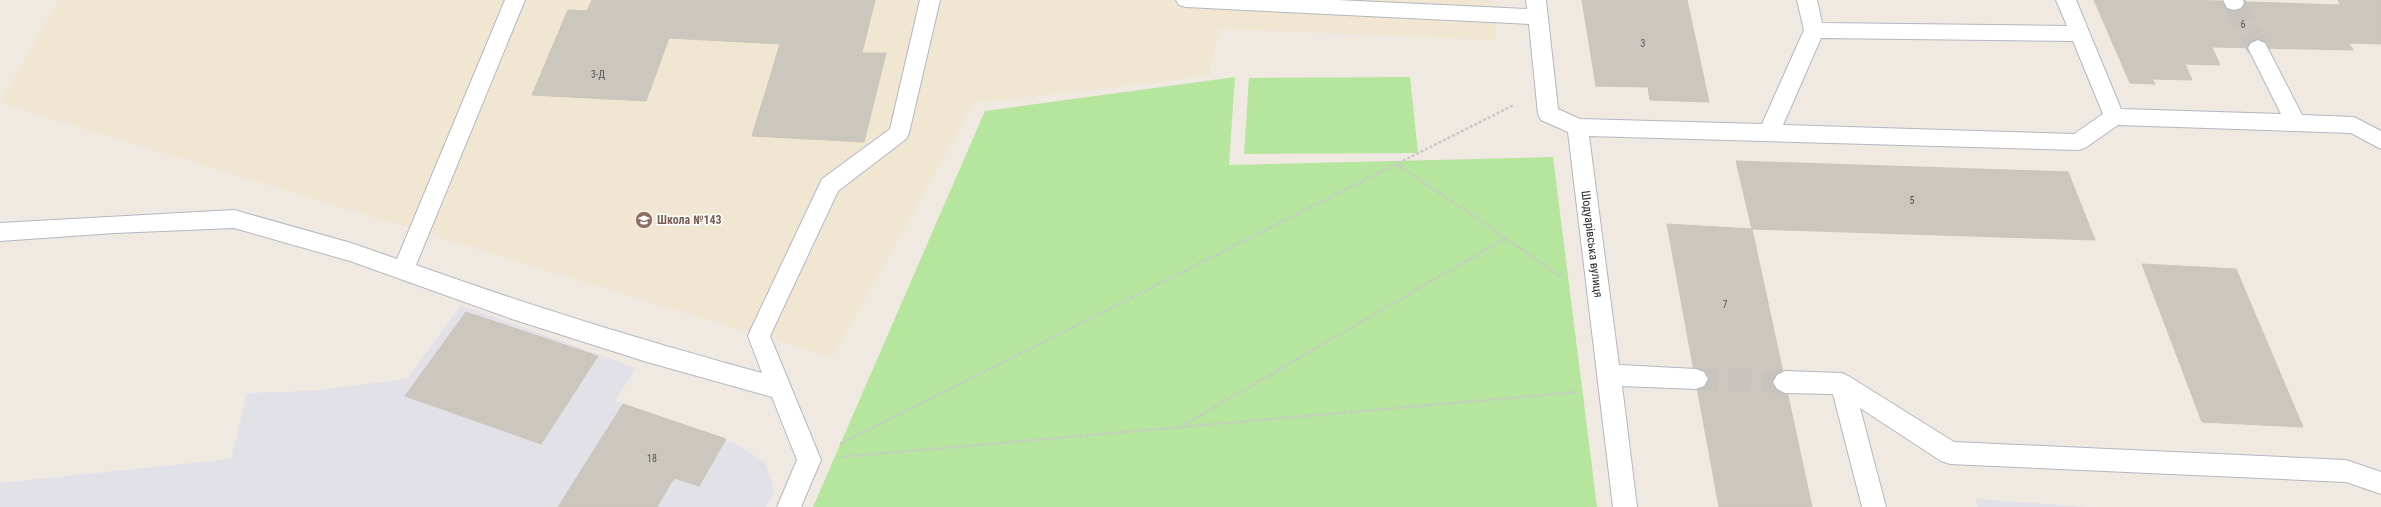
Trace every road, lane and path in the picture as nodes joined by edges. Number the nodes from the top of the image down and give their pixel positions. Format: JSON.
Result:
{"nodes":[{"id":1,"x":515,"y":0,"type":"edge"},
{"id":2,"x":930,"y":0,"type":"edge"},
{"id":3,"x":1186,"y":0,"type":"edge"},
{"id":4,"x":1807,"y":0,"type":"edge"},
{"id":5,"x":2066,"y":0,"type":"edge"},
{"id":6,"x":1537,"y":8,"type":"edge"},
{"id":7,"x":1814,"y":30,"type":"junction"},
{"id":8,"x":2080,"y":34,"type":"junction"},
{"id":9,"x":2258,"y":48,"type":"tunnel mouth"},
{"id":10,"x":1545,"y":89,"type":"junction"},
{"id":11,"x":2114,"y":117,"type":"junction"},
{"id":12,"x":2296,"y":123,"type":"junction"},
{"id":13,"x":1578,"y":127,"type":"junction"},
{"id":14,"x":1769,"y":132,"type":"junction"},
{"id":15,"x":2381,"y":141,"type":"edge"},
{"id":16,"x":1396,"y":164,"type":"junction"},
{"id":17,"x":0,"y":232,"type":"edge"},
{"id":18,"x":1506,"y":238,"type":"junction"},
{"id":19,"x":403,"y":270,"type":"junction"},
{"id":20,"x":1600,"y":302,"type":"junction"},
{"id":21,"x":1696,"y":379,"type":"tunnel mouth"},
{"id":22,"x":1610,"y":382,"type":"junction"},
{"id":23,"x":1785,"y":382,"type":"tunnel mouth"},
{"id":24,"x":1842,"y":384,"type":"junction"},
{"id":25,"x":781,"y":389,"type":"junction"},
{"id":26,"x":1181,"y":427,"type":"junction"},
{"id":27,"x":809,"y":460,"type":"junction"},
{"id":28,"x":2381,"y":483,"type":"edge"},
{"id":29,"x":789,"y":507,"type":"edge"},
{"id":30,"x":1625,"y":507,"type":"edge"},
{"id":31,"x":1874,"y":507,"type":"edge"}],
"edges":[{"from":1,"to":19,"type":"lane"},
{"from":2,"to":25,"type":"lane"},
{"from":3,"to":6,"type":"lane"},
{"from":4,"to":7,"type":"lane"},
{"from":5,"to":8,"type":"lane"},
{"from":6,"to":10,"type":"lane"},
{"from":7,"to":8,"type":"lane"},
{"from":7,"to":14,"type":"lane"},
{"from":8,"to":11,"type":"lane"},
{"from":9,"to":12,"type":"lane"},
{"from":10,"to":13,"type":"lane"},
{"from":10,"to":16,"type":"path"},
{"from":11,"to":12,"type":"lane"},
{"from":11,"to":14,"type":"lane"},
{"from":12,"to":15,"type":"lane"},
{"from":13,"to":14,"type":"lane"},
{"from":13,"to":20,"type":"lane","name":"Шодуарівська вулиця"},
{"from":16,"to":18,"type":"path"},
{"from":16,"to":27,"type":"path"},
{"from":17,"to":19,"type":"lane"},
{"from":18,"to":20,"type":"path"},
{"from":18,"to":26,"type":"path"},
{"from":19,"to":25,"type":"lane"},
{"from":20,"to":22,"type":"lane","name":"Шодуарівська вулиця"},
{"from":21,"to":22,"type":"lane"},
{"from":22,"to":26,"type":"path"},
{"from":22,"to":30,"type":"lane","name":"Шодуарівська вулиця"},
{"from":23,"to":24,"type":"lane"},
{"from":24,"to":28,"type":"lane"},
{"from":24,"to":31,"type":"lane"},
{"from":25,"to":27,"type":"lane"},
{"from":26,"to":27,"type":"path"},
{"from":27,"to":29,"type":"lane"}]}
